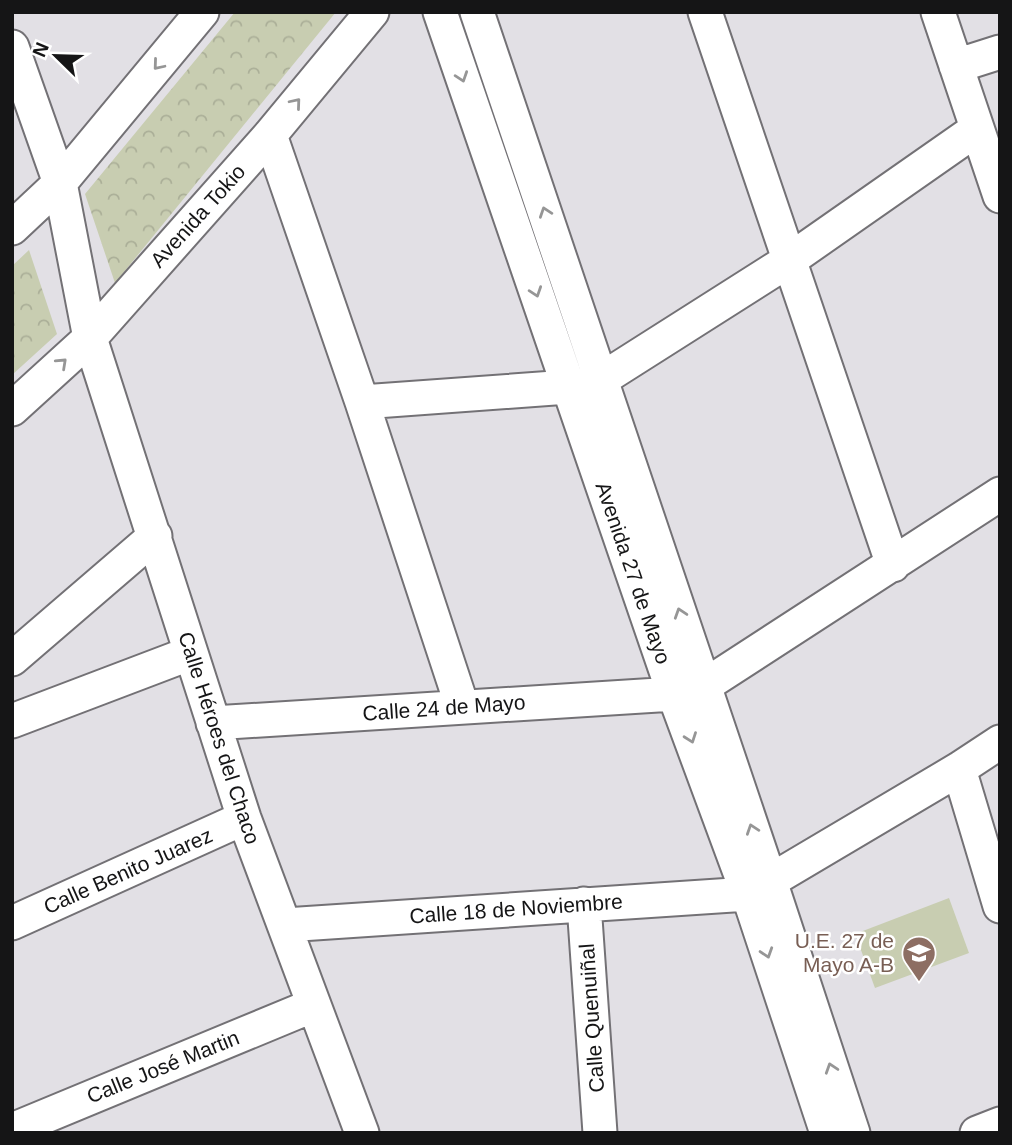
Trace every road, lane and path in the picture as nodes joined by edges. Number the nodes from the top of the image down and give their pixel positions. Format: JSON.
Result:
{"nodes":[{"id":1,"x":202,"y":12,"type":"edge"},
{"id":2,"x":372,"y":12,"type":"edge"},
{"id":3,"x":440,"y":12,"type":"edge"},
{"id":4,"x":477,"y":12,"type":"edge"},
{"id":5,"x":705,"y":12,"type":"edge"},
{"id":6,"x":938,"y":12,"type":"edge"},
{"id":7,"x":12,"y":47,"type":"edge"},
{"id":8,"x":1000,"y":52,"type":"edge"},
{"id":9,"x":956,"y":66,"type":"junction"},
{"id":10,"x":977,"y":130,"type":"junction"},
{"id":11,"x":270,"y":135,"type":"junction"},
{"id":12,"x":60,"y":183,"type":"junction"},
{"id":13,"x":1000,"y":196,"type":"edge"},
{"id":14,"x":12,"y":228,"type":"edge"},
{"id":15,"x":791,"y":259,"type":"junction"},
{"id":16,"x":90,"y":338,"type":"junction"},
{"id":17,"x":602,"y":379,"type":"junction"},
{"id":18,"x":568,"y":387,"type":"junction"},
{"id":19,"x":362,"y":402,"type":"junction"},
{"id":20,"x":12,"y":409,"type":"edge"},
{"id":21,"x":1000,"y":494,"type":"edge"},
{"id":22,"x":155,"y":536,"type":"junction"},
{"id":23,"x":893,"y":565,"type":"junction"},
{"id":24,"x":191,"y":653,"type":"junction"},
{"id":25,"x":12,"y":659,"type":"edge"},
{"id":26,"x":689,"y":690,"type":"junction"},
{"id":27,"x":462,"y":706,"type":"junction"},
{"id":28,"x":12,"y":721,"type":"edge"},
{"id":29,"x":213,"y":723,"type":"junction"},
{"id":30,"x":1000,"y":742,"type":"edge"},
{"id":31,"x":959,"y":769,"type":"junction"},
{"id":32,"x":244,"y":818,"type":"junction"},
{"id":33,"x":759,"y":887,"type":"junction"},
{"id":34,"x":584,"y":904,"type":"junction"},
{"id":35,"x":1000,"y":906,"type":"edge"},
{"id":36,"x":12,"y":923,"type":"edge"},
{"id":37,"x":285,"y":925,"type":"junction"},
{"id":38,"x":314,"y":1005,"type":"junction"},
{"id":39,"x":1000,"y":1124,"type":"edge"},
{"id":40,"x":12,"y":1130,"type":"edge"},
{"id":41,"x":362,"y":1133,"type":"edge"},
{"id":42,"x":600,"y":1133,"type":"edge"},
{"id":43,"x":827,"y":1133,"type":"edge"},
{"id":44,"x":852,"y":1133,"type":"edge"},
{"id":45,"x":977,"y":1133,"type":"edge"}],
"edges":[{"from":1,"to":12,"type":"street","one_way":true},
{"from":11,"to":2,"type":"street","name":"Avenida Tokio","one_way":true},
{"from":3,"to":18,"type":"street","name":"Avenida 27 de Mayo","one_way":true},
{"from":17,"to":4,"type":"street","name":"Avenida 27 de Mayo","one_way":true},
{"from":5,"to":15,"type":"street"},
{"from":6,"to":9,"type":"street"},
{"from":7,"to":12,"type":"street","name":"Calle Héroes del Chaco"},
{"from":8,"to":9,"type":"street"},
{"from":9,"to":10,"type":"street"},
{"from":10,"to":13,"type":"street"},
{"from":10,"to":15,"type":"street"},
{"from":11,"to":16,"type":"street","name":"Avenida Tokio"},
{"from":11,"to":19,"type":"street"},
{"from":12,"to":14,"type":"street"},
{"from":12,"to":16,"type":"street","name":"Calle Héroes del Chaco"},
{"from":15,"to":17,"type":"street"},
{"from":15,"to":23,"type":"street"},
{"from":20,"to":16,"type":"street","name":"Avenida Tokio","one_way":true},
{"from":16,"to":22,"type":"street","name":"Calle Héroes del Chaco"},
{"from":26,"to":17,"type":"street","name":"Avenida 27 de Mayo","one_way":true},
{"from":18,"to":19,"type":"street"},
{"from":18,"to":26,"type":"street","name":"Avenida 27 de Mayo"},
{"from":19,"to":27,"type":"street"},
{"from":21,"to":23,"type":"street","name":"Calle 24 de Mayo"},
{"from":22,"to":24,"type":"street","name":"Calle Héroes del Chaco"},
{"from":22,"to":25,"type":"street"},
{"from":23,"to":26,"type":"street","name":"Calle 24 de Mayo"},
{"from":24,"to":28,"type":"street"},
{"from":24,"to":29,"type":"street","name":"Calle Héroes del Chaco"},
{"from":26,"to":27,"type":"street","name":"Calle 24 de Mayo"},
{"from":26,"to":33,"type":"street","name":"Avenida 27 de Mayo"},
{"from":27,"to":29,"type":"street","name":"Calle 24 de Mayo"},
{"from":29,"to":32,"type":"street","name":"Calle Héroes del Chaco"},
{"from":30,"to":31,"type":"street"},
{"from":31,"to":33,"type":"street"},
{"from":31,"to":35,"type":"street"},
{"from":32,"to":36,"type":"street","name":"Calle Benito Juarez"},
{"from":32,"to":37,"type":"street","name":"Calle Héroes del Chaco"},
{"from":33,"to":34,"type":"street","name":"Calle 18 de Noviembre"},
{"from":33,"to":43,"type":"street","name":"Avenida 27 de Mayo","one_way":true},
{"from":44,"to":33,"type":"street","name":"Avenida 27 de Mayo","one_way":true},
{"from":34,"to":37,"type":"street","name":"Calle 18 de Noviembre"},
{"from":34,"to":42,"type":"street","name":"Calle Quenuiñal"},
{"from":37,"to":38,"type":"street","name":"Calle Héroes del Chaco"},
{"from":38,"to":40,"type":"street","name":"Calle José Martin"},
{"from":38,"to":41,"type":"street","name":"Calle Héroes del Chaco"},
{"from":39,"to":45,"type":"street"}]}
